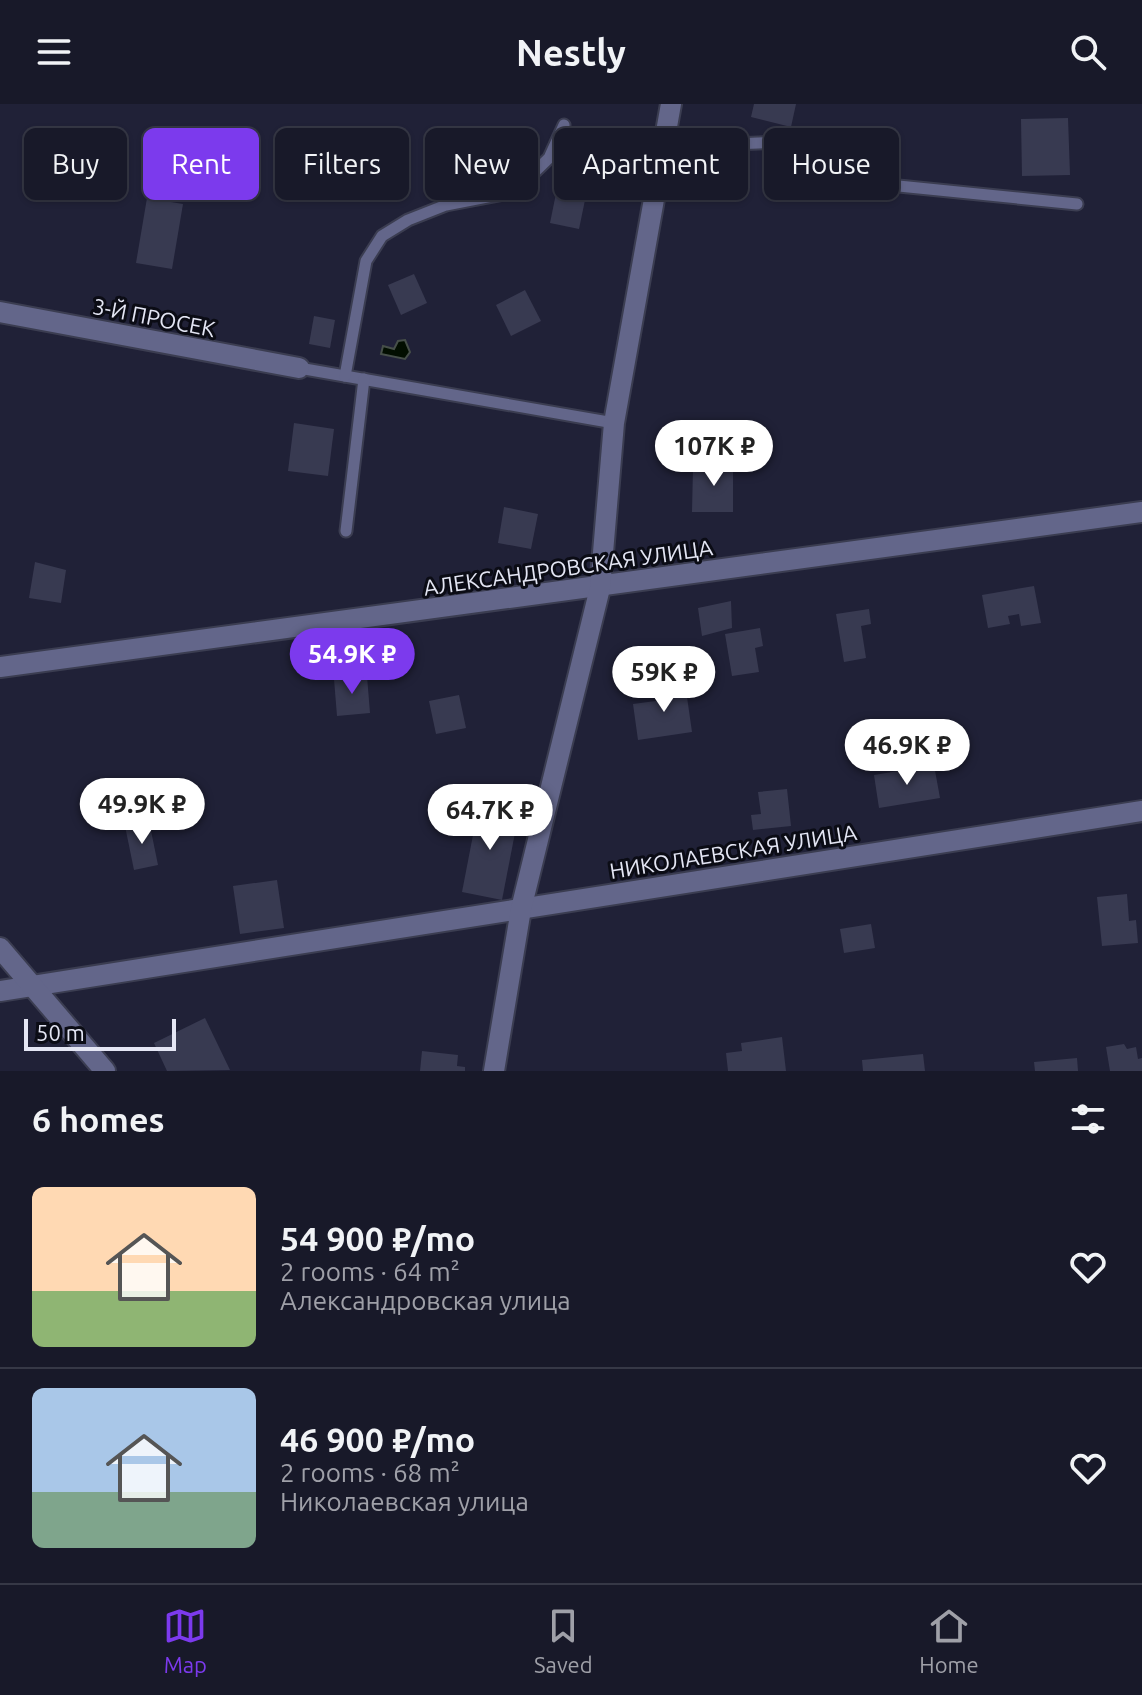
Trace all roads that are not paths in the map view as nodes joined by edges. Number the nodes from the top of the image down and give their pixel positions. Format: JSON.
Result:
{"nodes":[{"id":1,"x":671,"y":104,"type":"edge"},
{"id":2,"x":564,"y":125,"type":"dead end"},
{"id":3,"x":667,"y":128,"type":"edge"},
{"id":4,"x":748,"y":144,"type":"edge"},
{"id":5,"x":654,"y":200,"type":"edge"},
{"id":6,"x":1077,"y":204,"type":"dead end"},
{"id":7,"x":0,"y":312,"type":"edge"},
{"id":8,"x":299,"y":368,"type":"joint"},
{"id":9,"x":345,"y":376,"type":"junction"},
{"id":10,"x":364,"y":379,"type":"junction"},
{"id":11,"x":614,"y":423,"type":"junction"},
{"id":12,"x":1142,"y":512,"type":"edge"},
{"id":13,"x":346,"y":531,"type":"dead end"},
{"id":14,"x":600,"y":588,"type":"junction"},
{"id":15,"x":0,"y":667,"type":"edge"},
{"id":16,"x":1142,"y":811,"type":"edge"},
{"id":17,"x":521,"y":909,"type":"junction"},
{"id":18,"x":0,"y":948,"type":"edge"},
{"id":19,"x":32,"y":986,"type":"junction"},
{"id":20,"x":0,"y":991,"type":"edge"},
{"id":21,"x":105,"y":1071,"type":"edge"},
{"id":22,"x":494,"y":1071,"type":"edge"}],
"edges":[{"from":1,"to":3,"type":"street"},
{"from":2,"to":9,"type":"lane"},
{"from":4,"to":6,"type":"lane"},
{"from":5,"to":11,"type":"street"},
{"from":7,"to":8,"type":"street","name":"3-Й ПРОСЕК"},
{"from":8,"to":9,"type":"lane"},
{"from":9,"to":10,"type":"lane"},
{"from":10,"to":11,"type":"lane"},
{"from":10,"to":13,"type":"lane"},
{"from":11,"to":14,"type":"street"},
{"from":12,"to":14,"type":"street","name":"АЛЕКСАНДРОВСКАЯ УЛИЦА"},
{"from":14,"to":15,"type":"street","name":"АЛЕКСАНДРОВСКАЯ УЛИЦА"},
{"from":14,"to":17,"type":"street"},
{"from":16,"to":17,"type":"street","name":"НИКОЛАЕВСКАЯ УЛИЦА"},
{"from":17,"to":19,"type":"street","name":"НИКОЛАЕВСКАЯ УЛИЦА"},
{"from":17,"to":22,"type":"street"},
{"from":18,"to":19,"type":"street"},
{"from":19,"to":20,"type":"street","name":"НИКОЛАЕВСКАЯ УЛИЦА"},
{"from":19,"to":21,"type":"street"}]}
